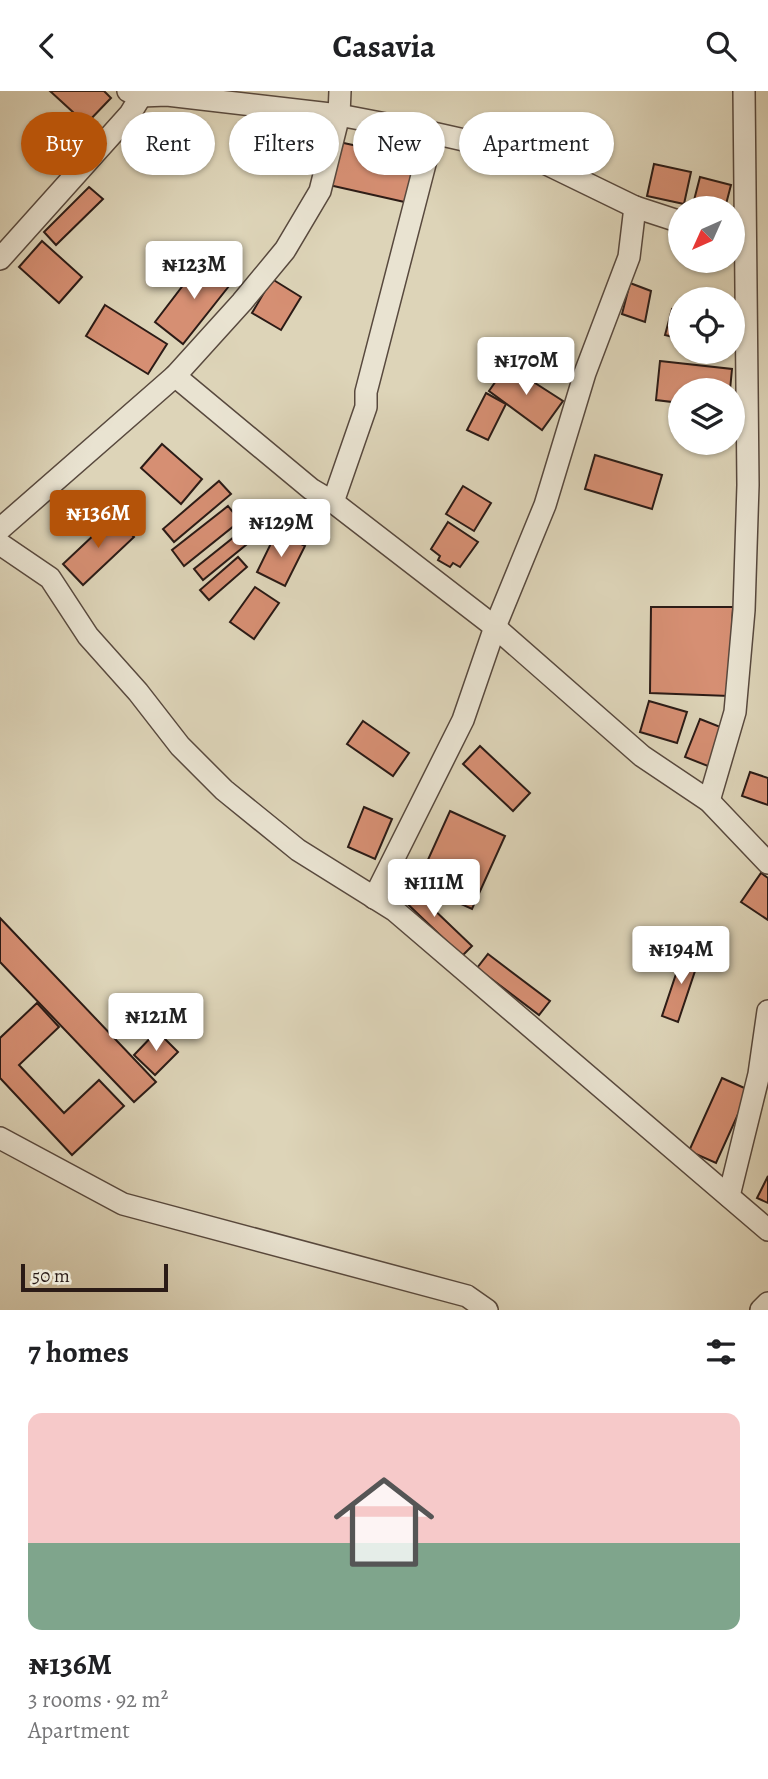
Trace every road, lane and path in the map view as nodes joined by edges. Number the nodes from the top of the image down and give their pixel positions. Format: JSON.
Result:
{"nodes":[{"id":1,"x":340,"y":91,"type":"edge"},
{"id":2,"x":744,"y":91,"type":"edge"},
{"id":3,"x":137,"y":93,"type":"edge"},
{"id":4,"x":313,"y":112,"type":"edge"},
{"id":5,"x":339,"y":115,"type":"joint"},
{"id":6,"x":353,"y":118,"type":"edge"},
{"id":7,"x":445,"y":136,"type":"edge"},
{"id":8,"x":324,"y":175,"type":"edge"},
{"id":9,"x":422,"y":175,"type":"edge"},
{"id":10,"x":741,"y":196,"type":"edge"},
{"id":11,"x":635,"y":207,"type":"junction"},
{"id":12,"x":668,"y":218,"type":"edge"},
{"id":13,"x":746,"y":243,"type":"edge"},
{"id":14,"x":768,"y":250,"type":"edge"},
{"id":15,"x":0,"y":259,"type":"edge"},
{"id":16,"x":742,"y":273,"type":"edge"},
{"id":17,"x":175,"y":376,"type":"junction"},
{"id":18,"x":333,"y":502,"type":"junction"},
{"id":19,"x":0,"y":529,"type":"edge"},
{"id":20,"x":0,"y":544,"type":"edge"},
{"id":21,"x":495,"y":627,"type":"junction"},
{"id":22,"x":709,"y":801,"type":"junction"},
{"id":23,"x":768,"y":863,"type":"edge"},
{"id":24,"x":374,"y":898,"type":"junction"},
{"id":25,"x":768,"y":1011,"type":"edge"},
{"id":26,"x":0,"y":1139,"type":"edge"},
{"id":27,"x":729,"y":1196,"type":"junction"},
{"id":28,"x":768,"y":1230,"type":"edge"},
{"id":29,"x":768,"y":1303,"type":"edge"},
{"id":30,"x":487,"y":1310,"type":"edge"},
{"id":31,"x":761,"y":1310,"type":"edge"}],
"edges":[{"from":1,"to":5,"type":"street"},
{"from":2,"to":10,"type":"street"},
{"from":3,"to":4,"type":"street"},
{"from":3,"to":15,"type":"street"},
{"from":5,"to":6,"type":"street"},
{"from":7,"to":11,"type":"street"},
{"from":8,"to":17,"type":"street"},
{"from":9,"to":18,"type":"street"},
{"from":11,"to":12,"type":"street"},
{"from":11,"to":21,"type":"street"},
{"from":13,"to":14,"type":"street"},
{"from":16,"to":22,"type":"street"},
{"from":17,"to":18,"type":"street"},
{"from":17,"to":19,"type":"street"},
{"from":18,"to":21,"type":"street"},
{"from":20,"to":24,"type":"street"},
{"from":21,"to":22,"type":"street"},
{"from":21,"to":24,"type":"street"},
{"from":22,"to":23,"type":"street"},
{"from":24,"to":27,"type":"street"},
{"from":25,"to":27,"type":"street"},
{"from":26,"to":30,"type":"street"},
{"from":27,"to":28,"type":"street"},
{"from":29,"to":31,"type":"street"}]}
